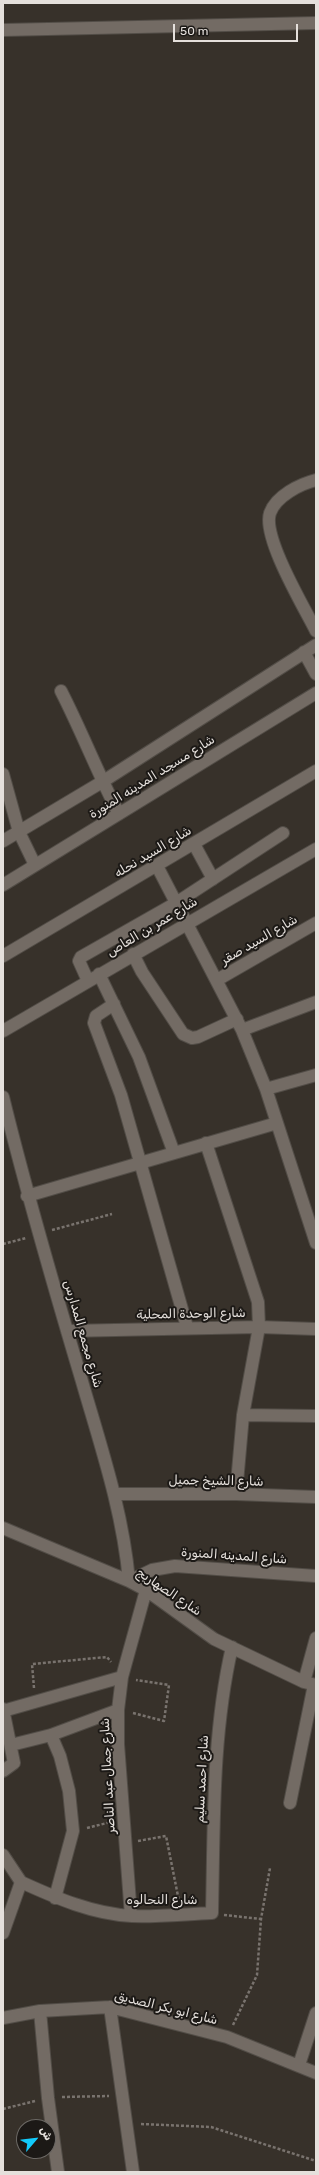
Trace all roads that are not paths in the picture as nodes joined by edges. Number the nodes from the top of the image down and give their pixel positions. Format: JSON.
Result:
{"nodes":[{"id":1,"x":316,"y":23,"type":"edge"},
{"id":2,"x":3,"y":30,"type":"edge"},
{"id":3,"x":316,"y":480,"type":"edge"},
{"id":4,"x":316,"y":631,"type":"edge"},
{"id":5,"x":316,"y":645,"type":"edge"},
{"id":6,"x":304,"y":652,"type":"junction"},
{"id":7,"x":316,"y":674,"type":"edge"},
{"id":8,"x":61,"y":691,"type":"dead end"},
{"id":9,"x":316,"y":693,"type":"edge"},
{"id":10,"x":316,"y":771,"type":"edge"},
{"id":11,"x":3,"y":774,"type":"edge"},
{"id":12,"x":102,"y":782,"type":"junction"},
{"id":13,"x":119,"y":814,"type":"junction"},
{"id":14,"x":19,"y":832,"type":"junction"},
{"id":15,"x":284,"y":833,"type":"dead end"},
{"id":16,"x":3,"y":841,"type":"edge"},
{"id":17,"x":194,"y":844,"type":"junction"},
{"id":18,"x":316,"y":849,"type":"edge"},
{"id":19,"x":35,"y":865,"type":"junction"},
{"id":20,"x":157,"y":866,"type":"junction"},
{"id":21,"x":213,"y":879,"type":"junction"},
{"id":22,"x":3,"y":885,"type":"edge"},
{"id":23,"x":176,"y":903,"type":"junction"},
{"id":24,"x":186,"y":923,"type":"junction"},
{"id":25,"x":316,"y":923,"type":"edge"},
{"id":26,"x":133,"y":954,"type":"junction"},
{"id":27,"x":3,"y":956,"type":"edge"},
{"id":28,"x":99,"y":974,"type":"junction"},
{"id":29,"x":217,"y":980,"type":"junction"},
{"id":30,"x":88,"y":981,"type":"junction"},
{"id":31,"x":316,"y":1002,"type":"edge"},
{"id":32,"x":114,"y":1004,"type":"junction"},
{"id":33,"x":239,"y":1024,"type":"junction"},
{"id":34,"x":3,"y":1031,"type":"edge"},
{"id":35,"x":316,"y":1075,"type":"edge"},
{"id":36,"x":266,"y":1089,"type":"junction"},
{"id":37,"x":3,"y":1097,"type":"edge"},
{"id":38,"x":277,"y":1123,"type":"junction"},
{"id":39,"x":206,"y":1143,"type":"junction"},
{"id":40,"x":174,"y":1152,"type":"junction"},
{"id":41,"x":141,"y":1162,"type":"junction"},
{"id":42,"x":28,"y":1196,"type":"junction"},
{"id":43,"x":316,"y":1243,"type":"edge"},
{"id":44,"x":259,"y":1326,"type":"junction"},
{"id":45,"x":187,"y":1327,"type":"junction"},
{"id":46,"x":316,"y":1329,"type":"edge"},
{"id":47,"x":67,"y":1331,"type":"junction"},
{"id":48,"x":243,"y":1415,"type":"junction"},
{"id":49,"x":316,"y":1416,"type":"edge"},
{"id":50,"x":115,"y":1494,"type":"junction"},
{"id":51,"x":236,"y":1494,"type":"junction"},
{"id":52,"x":316,"y":1497,"type":"edge"},
{"id":53,"x":4,"y":1530,"type":"edge"},
{"id":54,"x":316,"y":1576,"type":"edge"},
{"id":55,"x":129,"y":1581,"type":"junction"},
{"id":56,"x":146,"y":1590,"type":"junction"},
{"id":57,"x":316,"y":1638,"type":"edge"},
{"id":58,"x":232,"y":1647,"type":"junction"},
{"id":59,"x":122,"y":1677,"type":"junction"},
{"id":60,"x":312,"y":1684,"type":"edge"},
{"id":61,"x":3,"y":1710,"type":"edge"},
{"id":62,"x":118,"y":1710,"type":"junction"},
{"id":63,"x":5,"y":1725,"type":"edge"},
{"id":64,"x":51,"y":1735,"type":"junction"},
{"id":65,"x":11,"y":1745,"type":"junction"},
{"id":66,"x":3,"y":1771,"type":"edge"},
{"id":67,"x":290,"y":1803,"type":"dead end"},
{"id":68,"x":3,"y":1855,"type":"edge"},
{"id":69,"x":21,"y":1882,"type":"junction"},
{"id":70,"x":55,"y":1898,"type":"junction"},
{"id":71,"x":212,"y":1913,"type":"joint"},
{"id":72,"x":131,"y":1916,"type":"junction"},
{"id":73,"x":3,"y":1933,"type":"edge"},
{"id":74,"x":110,"y":2007,"type":"junction"},
{"id":75,"x":40,"y":2011,"type":"junction"},
{"id":76,"x":316,"y":2013,"type":"edge"},
{"id":77,"x":3,"y":2018,"type":"edge"},
{"id":78,"x":299,"y":2065,"type":"junction"},
{"id":79,"x":316,"y":2073,"type":"edge"},
{"id":80,"x":58,"y":2172,"type":"edge"},
{"id":81,"x":133,"y":2172,"type":"edge"}],
"edges":[{"from":1,"to":2,"type":"street"},
{"from":3,"to":4,"type":"street"},
{"from":5,"to":6,"type":"street"},
{"from":6,"to":7,"type":"street"},
{"from":6,"to":12,"type":"street"},
{"from":8,"to":12,"type":"street"},
{"from":9,"to":13,"type":"street","name":"شارع مسجد المدينه المنورة"},
{"from":10,"to":17,"type":"street","name":"شارع السيد نحله"},
{"from":11,"to":14,"type":"street"},
{"from":12,"to":13,"type":"street"},
{"from":12,"to":14,"type":"street"},
{"from":13,"to":19,"type":"street","name":"شارع مسجد المدينه المنورة"},
{"from":14,"to":16,"type":"street"},
{"from":14,"to":19,"type":"street"},
{"from":15,"to":21,"type":"street"},
{"from":17,"to":20,"type":"street","name":"شارع السيد نحله"},
{"from":17,"to":21,"type":"street"},
{"from":18,"to":24,"type":"street","name":"شارع عمر بن العاص"},
{"from":19,"to":22,"type":"street","name":"شارع مسجد المدينه المنورة"},
{"from":20,"to":23,"type":"street"},
{"from":20,"to":27,"type":"street","name":"شارع السيد نحله"},
{"from":21,"to":23,"type":"street"},
{"from":23,"to":24,"type":"street"},
{"from":23,"to":30,"type":"street"},
{"from":24,"to":26,"type":"street","name":"شارع عمر بن العاص"},
{"from":24,"to":29,"type":"street"},
{"from":25,"to":29,"type":"street","name":"شارع السيد صقر"},
{"from":26,"to":28,"type":"street","name":"شارع عمر بن العاص"},
{"from":26,"to":33,"type":"street"},
{"from":28,"to":30,"type":"street","name":"شارع عمر بن العاص"},
{"from":28,"to":32,"type":"street"},
{"from":29,"to":33,"type":"street"},
{"from":30,"to":34,"type":"street","name":"شارع عمر بن العاص"},
{"from":31,"to":33,"type":"street"},
{"from":32,"to":40,"type":"street"},
{"from":32,"to":41,"type":"street"},
{"from":33,"to":36,"type":"street"},
{"from":35,"to":36,"type":"street"},
{"from":36,"to":38,"type":"street"},
{"from":37,"to":42,"type":"street","name":"شارع مجمع المدارس"},
{"from":38,"to":39,"type":"street"},
{"from":38,"to":43,"type":"street"},
{"from":39,"to":40,"type":"street"},
{"from":39,"to":44,"type":"street"},
{"from":40,"to":41,"type":"street"},
{"from":41,"to":42,"type":"street"},
{"from":41,"to":45,"type":"street"},
{"from":42,"to":47,"type":"street","name":"شارع مجمع المدارس"},
{"from":44,"to":45,"type":"street","name":"شارع الوحدة المحلية"},
{"from":44,"to":46,"type":"street","name":"شارع الوحدة المحلية"},
{"from":44,"to":48,"type":"street"},
{"from":45,"to":47,"type":"street","name":"شارع الوحدة المحلية"},
{"from":47,"to":50,"type":"street","name":"شارع مجمع المدارس"},
{"from":48,"to":49,"type":"street"},
{"from":48,"to":51,"type":"street"},
{"from":50,"to":51,"type":"street","name":"شارع الشيخ جميل"},
{"from":50,"to":55,"type":"street","name":"شارع مجمع المدارس"},
{"from":51,"to":52,"type":"street","name":"شارع الشيخ جميل"},
{"from":53,"to":55,"type":"street","name":"شارع الصهاريج"},
{"from":54,"to":55,"type":"street","name":"شارع المدينه المنورة"},
{"from":55,"to":56,"type":"street","name":"شارع الصهاريج"},
{"from":56,"to":58,"type":"street","name":"شارع الصهاريج"},
{"from":56,"to":59,"type":"street","name":"شارع جمال عبد الناصر"},
{"from":57,"to":60,"type":"street"},
{"from":58,"to":60,"type":"street","name":"شارع الصهاريج"},
{"from":58,"to":71,"type":"street","name":"شارع احمد سليم"},
{"from":59,"to":61,"type":"street"},
{"from":59,"to":62,"type":"street","name":"شارع جمال عبد الناصر"},
{"from":60,"to":67,"type":"street"},
{"from":61,"to":63,"type":"street"},
{"from":62,"to":64,"type":"street"},
{"from":62,"to":72,"type":"street","name":"شارع جمال عبد الناصر"},
{"from":63,"to":65,"type":"street"},
{"from":64,"to":65,"type":"street"},
{"from":64,"to":70,"type":"street"},
{"from":65,"to":66,"type":"street"},
{"from":68,"to":69,"type":"street"},
{"from":69,"to":70,"type":"street","name":"شارع النحالوه"},
{"from":69,"to":73,"type":"street"},
{"from":70,"to":72,"type":"street","name":"شارع النحالوه"},
{"from":71,"to":72,"type":"street","name":"شارع النحالوه"},
{"from":74,"to":75,"type":"street","name":"شارع ابو بكر الصديق"},
{"from":74,"to":78,"type":"street","name":"شارع ابو بكر الصديق"},
{"from":74,"to":81,"type":"street"},
{"from":75,"to":77,"type":"street","name":"شارع ابو بكر الصديق"},
{"from":75,"to":80,"type":"street"},
{"from":76,"to":78,"type":"street"},
{"from":78,"to":79,"type":"street","name":"شارع ابو بكر الصديق"}]}
